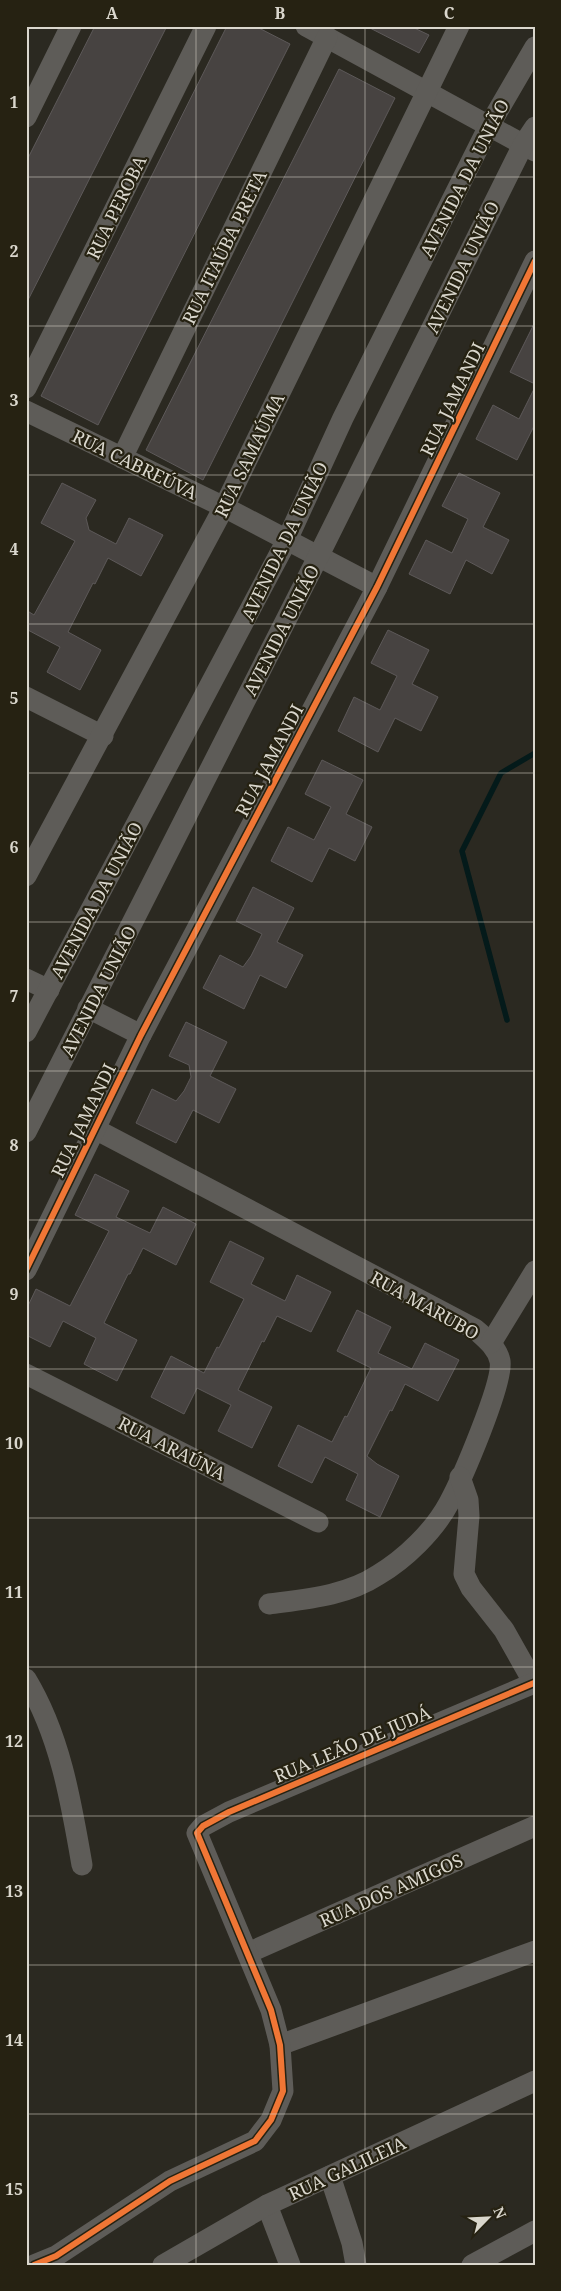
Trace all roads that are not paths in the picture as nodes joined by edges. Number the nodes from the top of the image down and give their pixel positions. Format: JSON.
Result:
{"nodes":[{"id":1,"x":71,"y":26,"type":"edge"},
{"id":2,"x":206,"y":26,"type":"edge"},
{"id":3,"x":306,"y":26,"type":"edge"},
{"id":4,"x":459,"y":26,"type":"edge"},
{"id":5,"x":327,"y":37,"type":"junction"},
{"id":6,"x":535,"y":47,"type":"edge"},
{"id":7,"x":427,"y":92,"type":"junction"},
{"id":8,"x":26,"y":117,"type":"edge"},
{"id":9,"x":489,"y":126,"type":"junction"},
{"id":10,"x":531,"y":141,"type":"edge"},
{"id":11,"x":535,"y":261,"type":"edge"},
{"id":12,"x":26,"y":388,"type":"edge"},
{"id":13,"x":26,"y":411,"type":"edge"},
{"id":14,"x":122,"y":458,"type":"junction"},
{"id":15,"x":224,"y":507,"type":"junction"},
{"id":16,"x":287,"y":540,"type":"junction"},
{"id":17,"x":318,"y":557,"type":"junction"},
{"id":18,"x":377,"y":587,"type":"junction"},
{"id":19,"x":26,"y":697,"type":"edge"},
{"id":20,"x":102,"y":736,"type":"junction"},
{"id":21,"x":26,"y":876,"type":"edge"},
{"id":22,"x":26,"y":979,"type":"edge"},
{"id":23,"x":49,"y":990,"type":"junction"},
{"id":24,"x":88,"y":1008,"type":"junction"},
{"id":25,"x":26,"y":1032,"type":"edge"},
{"id":26,"x":141,"y":1035,"type":"junction"},
{"id":27,"x":95,"y":1129,"type":"junction"},
{"id":28,"x":26,"y":1132,"type":"edge"},
{"id":29,"x":26,"y":1270,"type":"edge"},
{"id":30,"x":535,"y":1271,"type":"edge"},
{"id":31,"x":491,"y":1343,"type":"junction"},
{"id":32,"x":26,"y":1374,"type":"edge"},
{"id":33,"x":460,"y":1477,"type":"junction"},
{"id":34,"x":318,"y":1522,"type":"dead end"},
{"id":35,"x":269,"y":1604,"type":"dead end"},
{"id":36,"x":26,"y":1679,"type":"edge"},
{"id":37,"x":534,"y":1684,"type":"edge"},
{"id":38,"x":535,"y":1826,"type":"edge"},
{"id":39,"x":82,"y":1865,"type":"dead end"},
{"id":40,"x":535,"y":1951,"type":"edge"},
{"id":41,"x":248,"y":1953,"type":"junction"},
{"id":42,"x":280,"y":2045,"type":"junction"},
{"id":43,"x":535,"y":2081,"type":"edge"},
{"id":44,"x":330,"y":2176,"type":"junction"},
{"id":45,"x":267,"y":2205,"type":"junction"},
{"id":46,"x":535,"y":2231,"type":"edge"},
{"id":47,"x":34,"y":2265,"type":"edge"},
{"id":48,"x":163,"y":2265,"type":"edge"},
{"id":49,"x":290,"y":2265,"type":"edge"},
{"id":50,"x":356,"y":2265,"type":"edge"},
{"id":51,"x":472,"y":2265,"type":"edge"}],
"edges":[{"from":1,"to":8,"type":"street"},
{"from":2,"to":12,"type":"street","name":"RUA PEROBA"},
{"from":3,"to":5,"type":"street"},
{"from":4,"to":7,"type":"street","name":"RUA SAMAÚMA"},
{"from":5,"to":7,"type":"street"},
{"from":5,"to":14,"type":"street","name":"RUA ITAÚBA PRETA"},
{"from":6,"to":9,"type":"street","name":"AVENIDA DA UNIÃO"},
{"from":7,"to":9,"type":"street"},
{"from":7,"to":15,"type":"street","name":"RUA SAMAÚMA"},
{"from":9,"to":10,"type":"street"},
{"from":9,"to":16,"type":"street","name":"AVENIDA DA UNIÃO"},
{"from":10,"to":17,"type":"street","name":"AVENIDA UNIÃO"},
{"from":11,"to":18,"type":"street","name":"RUA JAMANDI"},
{"from":13,"to":14,"type":"street","name":"RUA CABREÚVA"},
{"from":14,"to":15,"type":"street","name":"RUA CABREÚVA"},
{"from":15,"to":16,"type":"street","name":"RUA CABREÚVA"},
{"from":15,"to":20,"type":"street","name":"RUA SAMAÚMA"},
{"from":16,"to":17,"type":"street","name":"RUA CABREÚVA"},
{"from":16,"to":23,"type":"street","name":"AVENIDA DA UNIÃO"},
{"from":17,"to":18,"type":"street","name":"RUA CABREÚVA"},
{"from":17,"to":24,"type":"street","name":"AVENIDA UNIÃO"},
{"from":18,"to":26,"type":"street","name":"RUA JAMANDI"},
{"from":19,"to":20,"type":"street"},
{"from":20,"to":21,"type":"street","name":"RUA SAMAÚMA"},
{"from":22,"to":23,"type":"street"},
{"from":23,"to":25,"type":"street","name":"AVENIDA DA UNIÃO"},
{"from":24,"to":26,"type":"street"},
{"from":24,"to":28,"type":"street","name":"AVENIDA UNIÃO"},
{"from":26,"to":27,"type":"street","name":"RUA JAMANDI"},
{"from":27,"to":29,"type":"street","name":"RUA JAMANDI"},
{"from":27,"to":31,"type":"street","name":"RUA MARUBO"},
{"from":30,"to":31,"type":"street"},
{"from":31,"to":33,"type":"street","name":"RUA MARUBO"},
{"from":32,"to":34,"type":"street","name":"RUA ARAÚNA"},
{"from":33,"to":35,"type":"street","name":"RUA MARUBO"},
{"from":33,"to":37,"type":"street"},
{"from":36,"to":39,"type":"street"},
{"from":37,"to":41,"type":"street","name":"RUA LEÃO DE JUDÁ"},
{"from":38,"to":41,"type":"street","name":"RUA DOS AMIGOS"},
{"from":40,"to":42,"type":"street"},
{"from":41,"to":42,"type":"street"},
{"from":42,"to":47,"type":"street"},
{"from":43,"to":44,"type":"street","name":"RUA GALILEIA"},
{"from":44,"to":45,"type":"street","name":"RUA GALILEIA"},
{"from":44,"to":50,"type":"street"},
{"from":45,"to":48,"type":"street","name":"RUA GALILEIA"},
{"from":45,"to":49,"type":"street"},
{"from":46,"to":51,"type":"street"}]}
